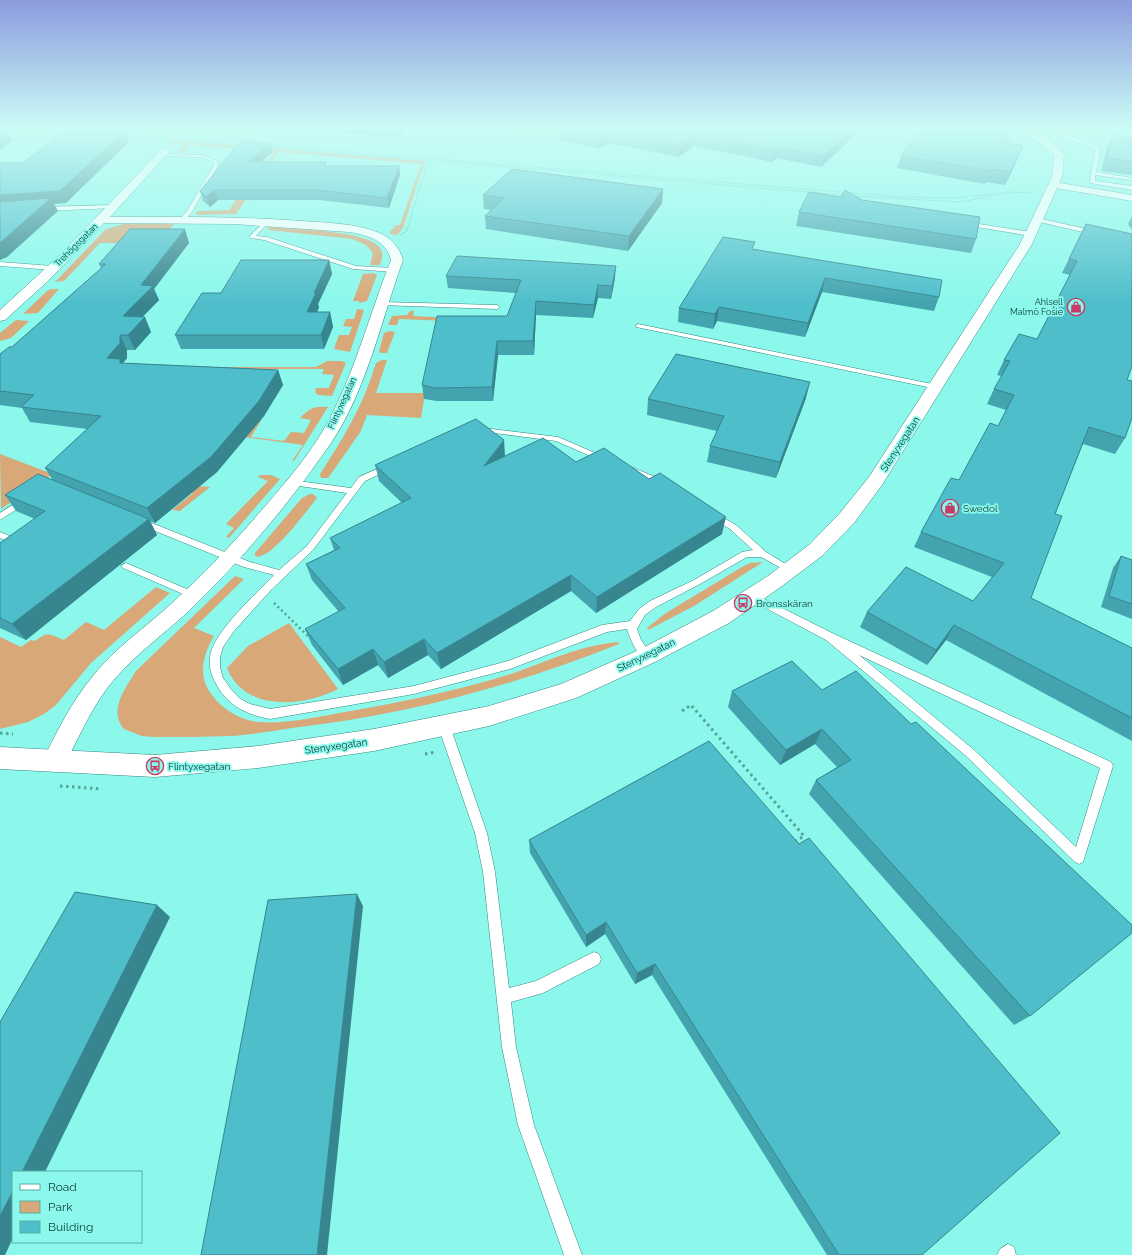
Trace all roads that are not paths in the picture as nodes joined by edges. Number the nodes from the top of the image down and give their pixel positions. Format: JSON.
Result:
{"nodes":[{"id":1,"x":132,"y":187,"type":"edge"},
{"id":2,"x":204,"y":187,"type":"edge"},
{"id":3,"x":1053,"y":187,"type":"edge"},
{"id":4,"x":1051,"y":190,"type":"junction"},
{"id":5,"x":1132,"y":198,"type":"edge"},
{"id":6,"x":114,"y":206,"type":"junction"},
{"id":7,"x":40,"y":209,"type":"edge"},
{"id":8,"x":101,"y":220,"type":"junction"},
{"id":9,"x":182,"y":220,"type":"junction"},
{"id":10,"x":266,"y":222,"type":"junction"},
{"id":11,"x":963,"y":223,"type":"edge"},
{"id":12,"x":1034,"y":227,"type":"junction"},
{"id":13,"x":1103,"y":235,"type":"edge"},
{"id":14,"x":0,"y":264,"type":"edge"},
{"id":15,"x":53,"y":268,"type":"junction"},
{"id":16,"x":393,"y":270,"type":"junction"},
{"id":17,"x":381,"y":304,"type":"junction"},
{"id":18,"x":497,"y":307,"type":"dead end"},
{"id":19,"x":1,"y":315,"type":"edge"},
{"id":20,"x":638,"y":326,"type":"dead end"},
{"id":21,"x":937,"y":387,"type":"junction"},
{"id":22,"x":469,"y":432,"type":"edge"},
{"id":23,"x":398,"y":463,"type":"edge"},
{"id":24,"x":294,"y":482,"type":"junction"},
{"id":25,"x":668,"y":487,"type":"edge"},
{"id":26,"x":352,"y":491,"type":"junction"},
{"id":27,"x":35,"y":493,"type":"edge"},
{"id":28,"x":707,"y":511,"type":"edge"},
{"id":29,"x":0,"y":517,"type":"edge"},
{"id":30,"x":136,"y":520,"type":"edge"},
{"id":31,"x":0,"y":535,"type":"edge"},
{"id":32,"x":11,"y":552,"type":"edge"},
{"id":33,"x":763,"y":554,"type":"junction"},
{"id":34,"x":230,"y":557,"type":"junction"},
{"id":35,"x":126,"y":566,"type":"dead end"},
{"id":36,"x":790,"y":570,"type":"junction"},
{"id":37,"x":281,"y":574,"type":"junction"},
{"id":38,"x":193,"y":595,"type":"junction"},
{"id":39,"x":752,"y":597,"type":"junction"},
{"id":40,"x":634,"y":624,"type":"junction"},
{"id":41,"x":830,"y":637,"type":"junction"},
{"id":42,"x":647,"y":656,"type":"junction"},
{"id":43,"x":444,"y":726,"type":"junction"},
{"id":44,"x":0,"y":758,"type":"edge"},
{"id":45,"x":54,"y":762,"type":"junction"},
{"id":46,"x":594,"y":959,"type":"dead end"},
{"id":47,"x":504,"y":997,"type":"junction"},
{"id":48,"x":573,"y":1255,"type":"edge"}],
"edges":[{"from":1,"to":6,"type":"street","name":"Trehögsgatan"},
{"from":2,"to":9,"type":"lane"},
{"from":3,"to":4,"type":"street","name":"Stenyxegatan"},
{"from":4,"to":5,"type":"street"},
{"from":4,"to":12,"type":"street","name":"Stenyxegatan"},
{"from":6,"to":7,"type":"lane"},
{"from":6,"to":8,"type":"street","name":"Trehögsgatan"},
{"from":8,"to":9,"type":"street"},
{"from":8,"to":15,"type":"street","name":"Trehögsgatan"},
{"from":9,"to":10,"type":"street"},
{"from":10,"to":16,"type":"street","name":"Flintyxegatan"},
{"from":10,"to":16,"type":"lane"},
{"from":11,"to":12,"type":"lane"},
{"from":12,"to":13,"type":"lane"},
{"from":12,"to":21,"type":"street","name":"Stenyxegatan"},
{"from":14,"to":15,"type":"lane"},
{"from":15,"to":19,"type":"street","name":"Trehögsgatan"},
{"from":16,"to":17,"type":"street","name":"Flintyxegatan"},
{"from":17,"to":18,"type":"lane"},
{"from":17,"to":24,"type":"street","name":"Flintyxegatan"},
{"from":20,"to":21,"type":"lane"},
{"from":21,"to":36,"type":"street","name":"Stenyxegatan"},
{"from":22,"to":25,"type":"lane"},
{"from":23,"to":26,"type":"lane"},
{"from":24,"to":26,"type":"lane"},
{"from":24,"to":34,"type":"street","name":"Flintyxegatan"},
{"from":26,"to":37,"type":"lane"},
{"from":27,"to":29,"type":"lane"},
{"from":28,"to":33,"type":"lane"},
{"from":30,"to":34,"type":"lane"},
{"from":31,"to":32,"type":"lane"},
{"from":33,"to":36,"type":"lane"},
{"from":33,"to":40,"type":"lane"},
{"from":34,"to":37,"type":"lane"},
{"from":34,"to":38,"type":"street","name":"Flintyxegatan"},
{"from":35,"to":38,"type":"lane"},
{"from":36,"to":39,"type":"street","name":"Stenyxegatan"},
{"from":37,"to":40,"type":"lane"},
{"from":38,"to":45,"type":"street","name":"Flintyxegatan"},
{"from":39,"to":41,"type":"lane"},
{"from":39,"to":42,"type":"street","name":"Stenyxegatan"},
{"from":40,"to":42,"type":"lane"},
{"from":41,"to":41,"type":"lane"},
{"from":42,"to":43,"type":"street","name":"Stenyxegatan"},
{"from":43,"to":45,"type":"street","name":"Stenyxegatan"},
{"from":43,"to":47,"type":"lane"},
{"from":44,"to":45,"type":"street","name":"Stenyxegatan"},
{"from":46,"to":47,"type":"lane"},
{"from":47,"to":48,"type":"lane"}]}
